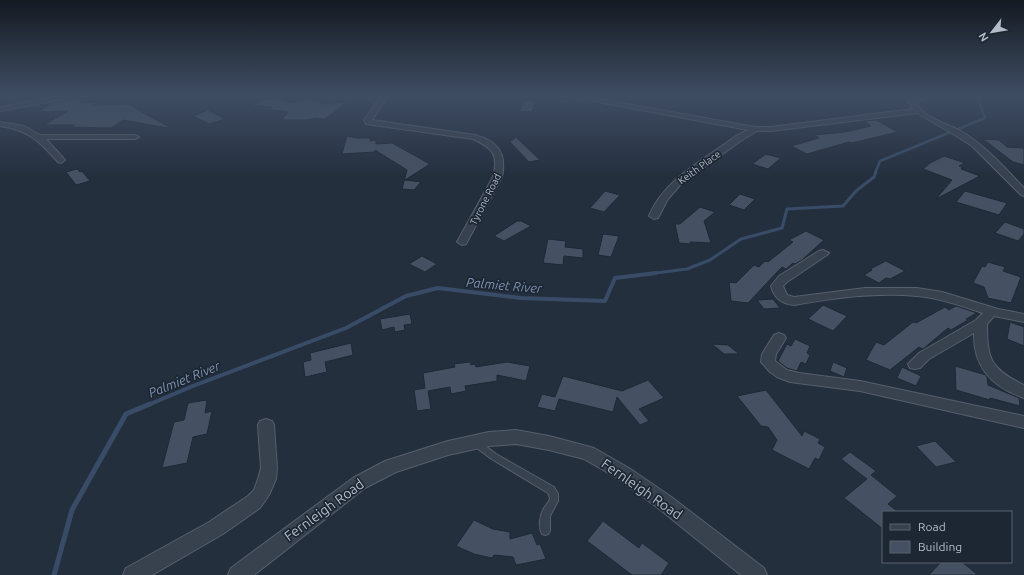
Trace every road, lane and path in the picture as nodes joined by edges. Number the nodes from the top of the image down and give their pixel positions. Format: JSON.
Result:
{"nodes":[{"id":1,"x":369,"y":122,"type":"edge"},
{"id":2,"x":715,"y":122,"type":"edge"},
{"id":3,"x":830,"y":122,"type":"edge"},
{"id":4,"x":938,"y":122,"type":"edge"},
{"id":5,"x":0,"y":124,"type":"edge"},
{"id":6,"x":755,"y":129,"type":"junction"},
{"id":7,"x":40,"y":137,"type":"junction"},
{"id":8,"x":135,"y":137,"type":"dead end"},
{"id":9,"x":61,"y":160,"type":"dead end"},
{"id":10,"x":1024,"y":192,"type":"edge"},
{"id":11,"x":654,"y":216,"type":"dead end"},
{"id":12,"x":462,"y":242,"type":"dead end"},
{"id":13,"x":823,"y":253,"type":"dead end"},
{"id":14,"x":992,"y":311,"type":"junction"},
{"id":15,"x":1024,"y":318,"type":"edge"},
{"id":16,"x":981,"y":323,"type":"junction"},
{"id":17,"x":779,"y":338,"type":"dead end"},
{"id":18,"x":914,"y":364,"type":"dead end"},
{"id":19,"x":1024,"y":392,"type":"edge"},
{"id":20,"x":1024,"y":422,"type":"edge"},
{"id":21,"x":266,"y":425,"type":"dead end"},
{"id":22,"x":475,"y":442,"type":"junction"},
{"id":23,"x":545,"y":531,"type":"dead end"},
{"id":24,"x":133,"y":575,"type":"edge"},
{"id":25,"x":238,"y":575,"type":"edge"},
{"id":26,"x":757,"y":575,"type":"edge"}],
"edges":[{"from":1,"to":12,"type":"street","name":"Tyrone Road"},
{"from":2,"to":6,"type":"street"},
{"from":3,"to":6,"type":"street"},
{"from":4,"to":10,"type":"street"},
{"from":5,"to":7,"type":"street"},
{"from":6,"to":11,"type":"street","name":"Keith Place"},
{"from":7,"to":8,"type":"street"},
{"from":7,"to":9,"type":"street"},
{"from":13,"to":14,"type":"street"},
{"from":14,"to":15,"type":"street"},
{"from":14,"to":16,"type":"street"},
{"from":16,"to":18,"type":"street"},
{"from":16,"to":19,"type":"street"},
{"from":17,"to":20,"type":"street"},
{"from":21,"to":24,"type":"street"},
{"from":22,"to":23,"type":"lane"},
{"from":22,"to":25,"type":"street","name":"Fernleigh Road"},
{"from":22,"to":26,"type":"street","name":"Fernleigh Road"}]}
